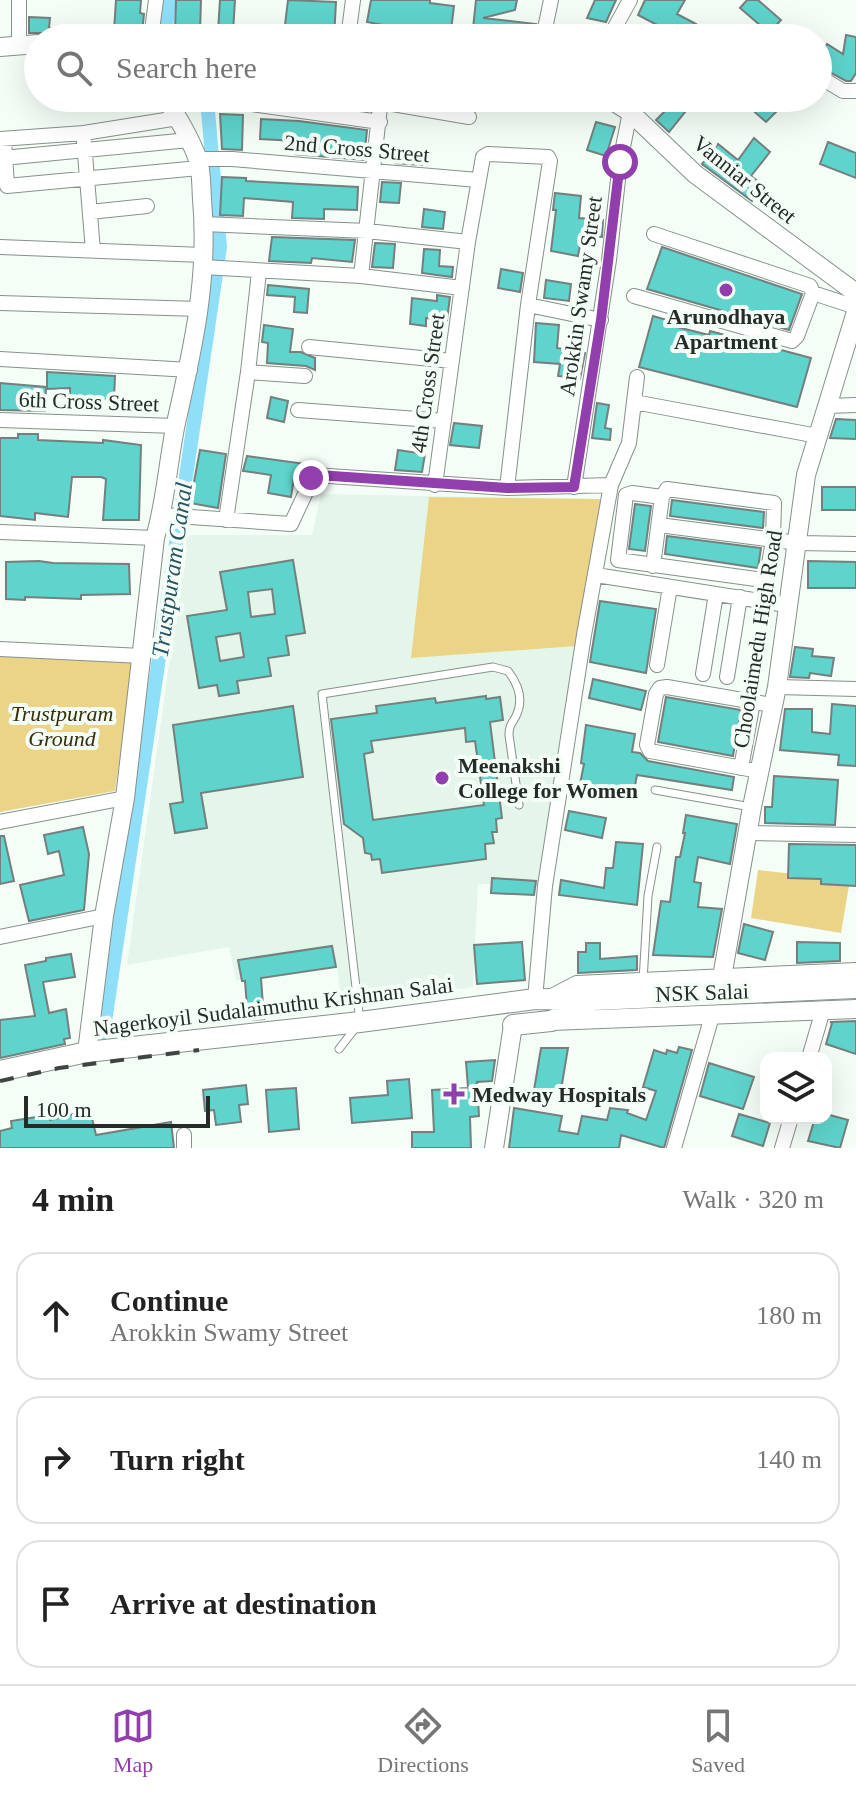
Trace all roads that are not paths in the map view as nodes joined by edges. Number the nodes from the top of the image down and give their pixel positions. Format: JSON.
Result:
{"nodes":[{"id":1,"x":19,"y":0,"type":"edge"},
{"id":2,"x":156,"y":0,"type":"edge"},
{"id":3,"x":353,"y":0,"type":"edge"},
{"id":4,"x":551,"y":0,"type":"edge"},
{"id":5,"x":630,"y":0,"type":"edge"},
{"id":6,"x":153,"y":24,"type":"edge"},
{"id":7,"x":350,"y":24,"type":"edge"},
{"id":8,"x":546,"y":24,"type":"edge"},
{"id":9,"x":617,"y":24,"type":"edge"},
{"id":10,"x":9,"y":46,"type":"edge"},
{"id":11,"x":832,"y":84,"type":"edge"},
{"id":12,"x":856,"y":91,"type":"edge"},
{"id":13,"x":174,"y":112,"type":"edge"},
{"id":14,"x":308,"y":112,"type":"edge"},
{"id":15,"x":380,"y":112,"type":"edge"},
{"id":16,"x":443,"y":112,"type":"edge"},
{"id":17,"x":630,"y":112,"type":"joint"},
{"id":18,"x":469,"y":117,"type":"dead end"},
{"id":19,"x":178,"y":118,"type":"junction"},
{"id":20,"x":380,"y":122,"type":"junction"},
{"id":21,"x":84,"y":133,"type":"junction"},
{"id":22,"x":2,"y":139,"type":"edge"},
{"id":23,"x":189,"y":140,"type":"junction"},
{"id":24,"x":84,"y":151,"type":"junction"},
{"id":25,"x":3,"y":158,"type":"junction"},
{"id":26,"x":199,"y":164,"type":"junction"},
{"id":27,"x":373,"y":172,"type":"junction"},
{"id":28,"x":87,"y":179,"type":"junction"},
{"id":29,"x":478,"y":180,"type":"junction"},
{"id":30,"x":147,"y":206,"type":"dead end"},
{"id":31,"x":90,"y":212,"type":"junction"},
{"id":32,"x":204,"y":224,"type":"junction"},
{"id":33,"x":367,"y":231,"type":"junction"},
{"id":34,"x":654,"y":234,"type":"dead end"},
{"id":35,"x":468,"y":242,"type":"junction"},
{"id":36,"x":0,"y":247,"type":"edge"},
{"id":37,"x":93,"y":251,"type":"junction"},
{"id":38,"x":203,"y":261,"type":"junction"},
{"id":39,"x":259,"y":272,"type":"junction"},
{"id":40,"x":361,"y":276,"type":"junction"},
{"id":41,"x":462,"y":288,"type":"junction"},
{"id":42,"x":813,"y":293,"type":"junction"},
{"id":43,"x":856,"y":293,"type":"edge"},
{"id":44,"x":634,"y":296,"type":"dead end"},
{"id":45,"x":0,"y":303,"type":"edge"},
{"id":46,"x":528,"y":305,"type":"junction"},
{"id":47,"x":200,"y":309,"type":"junction"},
{"id":48,"x":856,"y":310,"type":"edge"},
{"id":49,"x":601,"y":320,"type":"junction"},
{"id":50,"x":309,"y":347,"type":"dead end"},
{"id":51,"x":0,"y":359,"type":"edge"},
{"id":52,"x":452,"y":361,"type":"junction"},
{"id":53,"x":190,"y":370,"type":"junction"},
{"id":54,"x":248,"y":372,"type":"junction"},
{"id":55,"x":305,"y":376,"type":"dead end"},
{"id":56,"x":637,"y":377,"type":"dead end"},
{"id":57,"x":634,"y":402,"type":"junction"},
{"id":58,"x":856,"y":405,"type":"edge"},
{"id":59,"x":827,"y":406,"type":"junction"},
{"id":60,"x":298,"y":410,"type":"dead end"},
{"id":61,"x":0,"y":420,"type":"edge"},
{"id":62,"x":444,"y":421,"type":"junction"},
{"id":63,"x":176,"y":426,"type":"junction"},
{"id":64,"x":818,"y":436,"type":"junction"},
{"id":65,"x":435,"y":485,"type":"junction"},
{"id":66,"x":611,"y":485,"type":"junction"},
{"id":67,"x":574,"y":487,"type":"junction"},
{"id":68,"x":507,"y":488,"type":"junction"},
{"id":69,"x":662,"y":497,"type":"junction"},
{"id":70,"x":162,"y":515,"type":"junction"},
{"id":71,"x":226,"y":520,"type":"junction"},
{"id":72,"x":605,"y":521,"type":"junction"},
{"id":73,"x":622,"y":523,"type":"junction"},
{"id":74,"x":659,"y":525,"type":"junction"},
{"id":75,"x":0,"y":532,"type":"edge"},
{"id":76,"x":155,"y":538,"type":"junction"},
{"id":77,"x":773,"y":540,"type":"junction"},
{"id":78,"x":798,"y":543,"type":"junction"},
{"id":79,"x":856,"y":544,"type":"edge"},
{"id":80,"x":653,"y":566,"type":"junction"},
{"id":81,"x":596,"y":575,"type":"junction"},
{"id":82,"x":670,"y":587,"type":"junction"},
{"id":83,"x":716,"y":594,"type":"junction"},
{"id":84,"x":740,"y":597,"type":"junction"},
{"id":85,"x":786,"y":605,"type":"junction"},
{"id":86,"x":0,"y":649,"type":"edge"},
{"id":87,"x":142,"y":656,"type":"junction"},
{"id":88,"x":657,"y":665,"type":"dead end"},
{"id":89,"x":703,"y":674,"type":"dead end"},
{"id":90,"x":727,"y":677,"type":"dead end"},
{"id":91,"x":856,"y":689,"type":"edge"},
{"id":92,"x":774,"y":696,"type":"junction"},
{"id":93,"x":753,"y":702,"type":"junction"},
{"id":94,"x":750,"y":770,"type":"junction"},
{"id":95,"x":655,"y":790,"type":"dead end"},
{"id":96,"x":125,"y":798,"type":"junction"},
{"id":97,"x":519,"y":805,"type":"dead end"},
{"id":98,"x":752,"y":807,"type":"junction"},
{"id":99,"x":0,"y":822,"type":"edge"},
{"id":100,"x":747,"y":833,"type":"junction"},
{"id":101,"x":856,"y":835,"type":"edge"},
{"id":102,"x":657,"y":847,"type":"dead end"},
{"id":103,"x":104,"y":916,"type":"junction"},
{"id":104,"x":0,"y":937,"type":"edge"},
{"id":105,"x":856,"y":972,"type":"edge"},
{"id":106,"x":722,"y":977,"type":"junction"},
{"id":107,"x":643,"y":981,"type":"junction"},
{"id":108,"x":856,"y":988,"type":"edge"},
{"id":109,"x":544,"y":998,"type":"junction"},
{"id":110,"x":599,"y":1000,"type":"junction"},
{"id":111,"x":856,"y":1009,"type":"edge"},
{"id":112,"x":823,"y":1010,"type":"junction"},
{"id":113,"x":712,"y":1016,"type":"junction"},
{"id":114,"x":551,"y":1021,"type":"junction"},
{"id":115,"x":360,"y":1022,"type":"junction"},
{"id":116,"x":513,"y":1025,"type":"joint"},
{"id":117,"x":339,"y":1049,"type":"dead end"},
{"id":118,"x":87,"y":1052,"type":"junction"},
{"id":119,"x":811,"y":1052,"type":"edge"},
{"id":120,"x":0,"y":1071,"type":"edge"},
{"id":121,"x":789,"y":1124,"type":"edge"},
{"id":122,"x":494,"y":1148,"type":"edge"},
{"id":123,"x":674,"y":1148,"type":"edge"},
{"id":124,"x":782,"y":1148,"type":"edge"}],
"edges":[{"from":1,"to":10,"type":"street"},
{"from":2,"to":6,"type":"street"},
{"from":3,"to":7,"type":"street"},
{"from":4,"to":8,"type":"street"},
{"from":5,"to":9,"type":"street"},
{"from":11,"to":12,"type":"street"},
{"from":13,"to":19,"type":"street"},
{"from":14,"to":20,"type":"street"},
{"from":15,"to":20,"type":"street"},
{"from":16,"to":18,"type":"street"},
{"from":17,"to":43,"type":"street","name":"Vanniar Street"},
{"from":17,"to":49,"type":"street","name":"Arokkin Swamy Street"},
{"from":19,"to":21,"type":"street"},
{"from":19,"to":23,"type":"street"},
{"from":20,"to":27,"type":"street"},
{"from":21,"to":22,"type":"street"},
{"from":21,"to":24,"type":"street"},
{"from":22,"to":25,"type":"street"},
{"from":23,"to":24,"type":"street"},
{"from":23,"to":26,"type":"street"},
{"from":24,"to":25,"type":"street"},
{"from":24,"to":28,"type":"street"},
{"from":25,"to":28,"type":"street","name":"2nd Cross Street"},
{"from":26,"to":27,"type":"street","name":"2nd Cross Street"},
{"from":26,"to":28,"type":"street","name":"2nd Cross Street"},
{"from":26,"to":32,"type":"street"},
{"from":27,"to":29,"type":"street","name":"2nd Cross Street"},
{"from":27,"to":33,"type":"street"},
{"from":28,"to":31,"type":"street"},
{"from":29,"to":35,"type":"street","name":"4th Cross Street"},
{"from":29,"to":46,"type":"street"},
{"from":30,"to":31,"type":"street"},
{"from":31,"to":37,"type":"street"},
{"from":32,"to":33,"type":"street"},
{"from":32,"to":38,"type":"street"},
{"from":33,"to":35,"type":"street"},
{"from":33,"to":40,"type":"street"},
{"from":34,"to":42,"type":"street"},
{"from":35,"to":41,"type":"street","name":"4th Cross Street"},
{"from":36,"to":37,"type":"street"},
{"from":37,"to":38,"type":"street"},
{"from":38,"to":39,"type":"street"},
{"from":38,"to":47,"type":"street"},
{"from":39,"to":40,"type":"street"},
{"from":39,"to":54,"type":"street"},
{"from":40,"to":41,"type":"street"},
{"from":41,"to":52,"type":"street","name":"4th Cross Street"},
{"from":42,"to":44,"type":"street"},
{"from":42,"to":48,"type":"street"},
{"from":45,"to":47,"type":"street"},
{"from":46,"to":49,"type":"street"},
{"from":46,"to":68,"type":"street"},
{"from":47,"to":53,"type":"street"},
{"from":48,"to":59,"type":"street","name":"Choolaimedu High Road"},
{"from":49,"to":67,"type":"street","name":"Arokkin Swamy Street"},
{"from":50,"to":52,"type":"street"},
{"from":51,"to":53,"type":"street"},
{"from":52,"to":62,"type":"street","name":"4th Cross Street"},
{"from":53,"to":63,"type":"street"},
{"from":54,"to":55,"type":"street"},
{"from":54,"to":71,"type":"street"},
{"from":56,"to":57,"type":"street"},
{"from":57,"to":64,"type":"street"},
{"from":57,"to":66,"type":"street"},
{"from":58,"to":59,"type":"street"},
{"from":59,"to":64,"type":"street","name":"Choolaimedu High Road"},
{"from":60,"to":62,"type":"street"},
{"from":61,"to":63,"type":"street","name":"6th Cross Street"},
{"from":62,"to":65,"type":"street","name":"4th Cross Street"},
{"from":63,"to":70,"type":"street"},
{"from":64,"to":78,"type":"street","name":"Choolaimedu High Road"},
{"from":65,"to":68,"type":"street"},
{"from":65,"to":71,"type":"street"},
{"from":66,"to":67,"type":"street"},
{"from":66,"to":72,"type":"street"},
{"from":67,"to":68,"type":"street"},
{"from":69,"to":73,"type":"street"},
{"from":69,"to":74,"type":"street"},
{"from":69,"to":77,"type":"street"},
{"from":70,"to":71,"type":"street"},
{"from":70,"to":76,"type":"street"},
{"from":72,"to":73,"type":"street"},
{"from":72,"to":81,"type":"street"},
{"from":73,"to":80,"type":"street"},
{"from":74,"to":77,"type":"street"},
{"from":74,"to":80,"type":"street"},
{"from":75,"to":76,"type":"street"},
{"from":76,"to":87,"type":"street"},
{"from":77,"to":78,"type":"street"},
{"from":77,"to":80,"type":"street"},
{"from":78,"to":79,"type":"street"},
{"from":78,"to":85,"type":"street","name":"Choolaimedu High Road"},
{"from":81,"to":82,"type":"street"},
{"from":81,"to":109,"type":"street"},
{"from":82,"to":83,"type":"street"},
{"from":82,"to":88,"type":"street"},
{"from":83,"to":84,"type":"street"},
{"from":83,"to":89,"type":"street"},
{"from":84,"to":85,"type":"street"},
{"from":84,"to":90,"type":"street"},
{"from":85,"to":92,"type":"street","name":"Choolaimedu High Road"},
{"from":86,"to":87,"type":"street"},
{"from":87,"to":96,"type":"street"},
{"from":91,"to":92,"type":"street"},
{"from":92,"to":93,"type":"street"},
{"from":92,"to":94,"type":"street","name":"Choolaimedu High Road"},
{"from":93,"to":94,"type":"street"},
{"from":93,"to":94,"type":"street"},
{"from":94,"to":98,"type":"street","name":"Choolaimedu High Road"},
{"from":95,"to":98,"type":"lane"},
{"from":96,"to":99,"type":"street"},
{"from":96,"to":103,"type":"street"},
{"from":97,"to":115,"type":"lane"},
{"from":98,"to":100,"type":"street","name":"Choolaimedu High Road"},
{"from":100,"to":101,"type":"street"},
{"from":100,"to":106,"type":"street","name":"Choolaimedu High Road"},
{"from":102,"to":107,"type":"lane"},
{"from":103,"to":104,"type":"street"},
{"from":103,"to":118,"type":"street"},
{"from":105,"to":106,"type":"street"},
{"from":106,"to":107,"type":"street"},
{"from":107,"to":109,"type":"street"},
{"from":108,"to":110,"type":"main road","name":"Nagerkoyil Sudalaimuthu Krishnan Salai"},
{"from":109,"to":110,"type":"main road","name":"Nagerkoyil Sudalaimuthu Krishnan Salai"},
{"from":109,"to":115,"type":"main road","name":"Nagerkoyil Sudalaimuthu Krishnan Salai"},
{"from":110,"to":114,"type":"main road"},
{"from":111,"to":112,"type":"street","name":"NSK Salai"},
{"from":112,"to":113,"type":"street","name":"NSK Salai"},
{"from":112,"to":119,"type":"street"},
{"from":113,"to":114,"type":"street","name":"NSK Salai"},
{"from":113,"to":123,"type":"street"},
{"from":114,"to":116,"type":"main road"},
{"from":115,"to":117,"type":"lane"},
{"from":115,"to":118,"type":"main road","name":"Nagerkoyil Sudalaimuthu Krishnan Salai"},
{"from":116,"to":122,"type":"street"},
{"from":118,"to":120,"type":"main road","name":"Nagerkoyil Sudalaimuthu Krishnan Salai"},
{"from":121,"to":124,"type":"street"}]}
